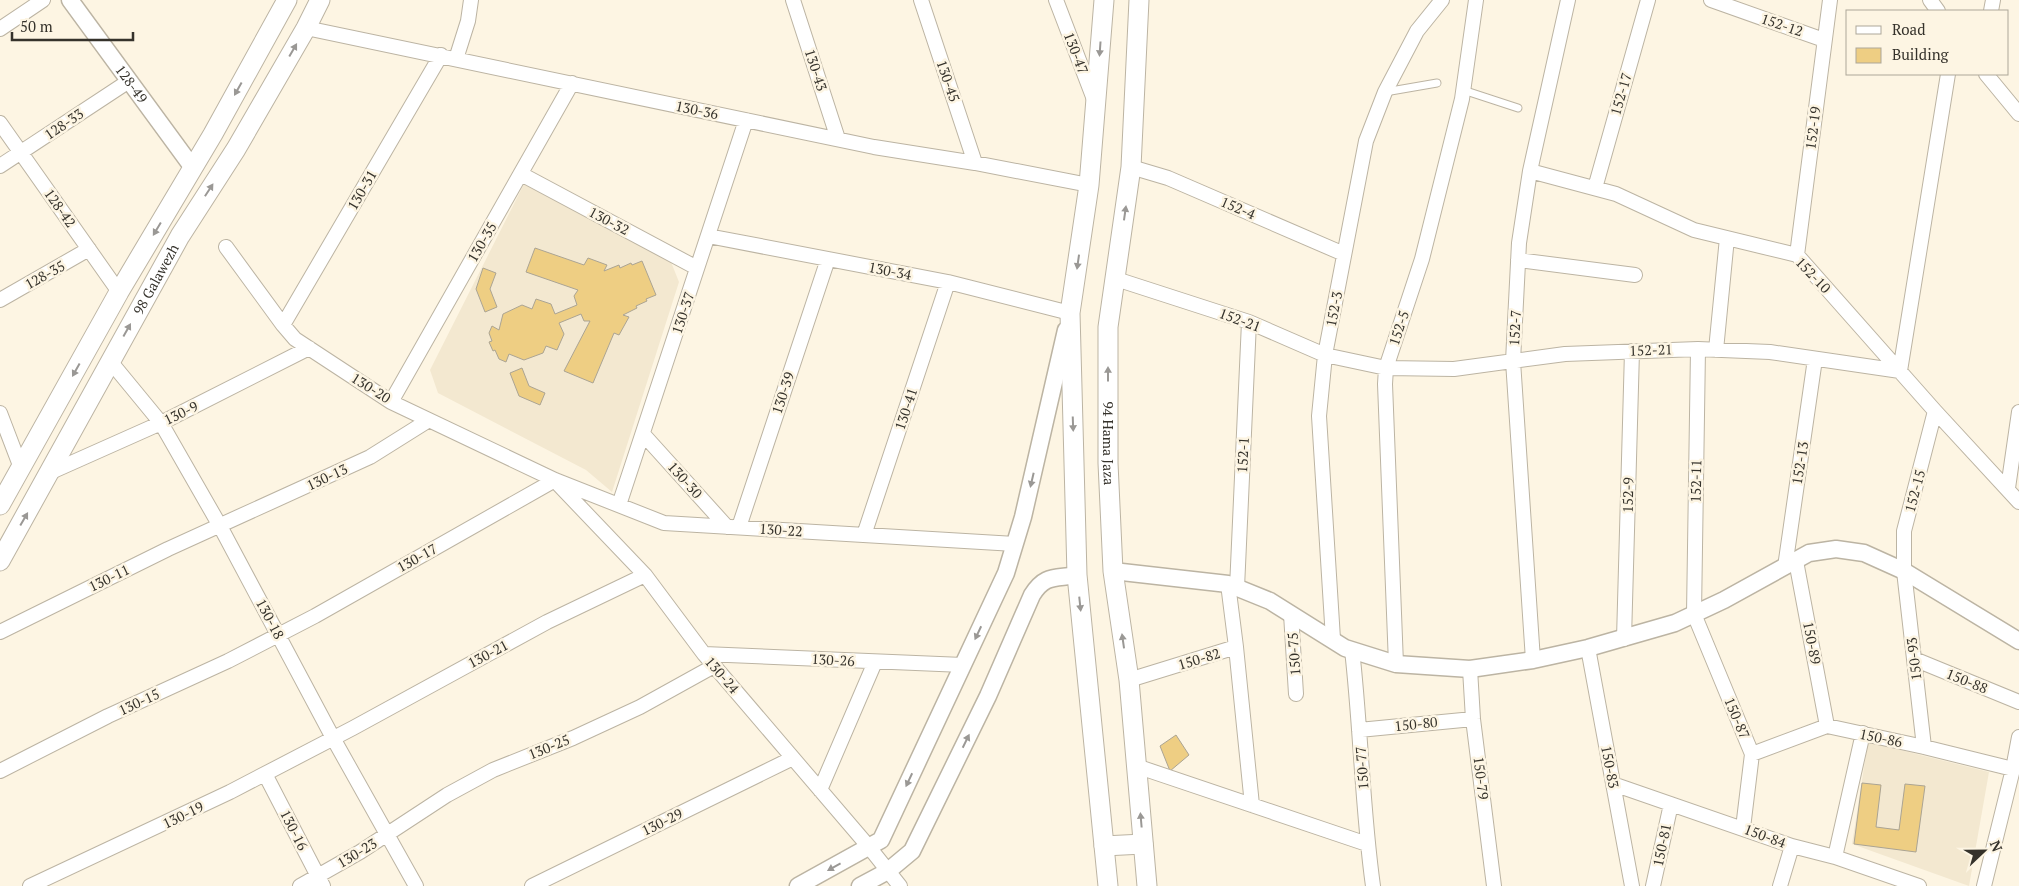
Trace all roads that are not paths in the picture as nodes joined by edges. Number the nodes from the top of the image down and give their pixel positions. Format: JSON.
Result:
{"nodes":[{"id":1,"x":43,"y":0,"type":"edge"},
{"id":2,"x":70,"y":0,"type":"edge"},
{"id":3,"x":287,"y":0,"type":"edge"},
{"id":4,"x":320,"y":0,"type":"edge"},
{"id":5,"x":471,"y":0,"type":"edge"},
{"id":6,"x":793,"y":0,"type":"edge"},
{"id":7,"x":921,"y":0,"type":"edge"},
{"id":8,"x":1056,"y":0,"type":"edge"},
{"id":9,"x":1104,"y":0,"type":"edge"},
{"id":10,"x":1139,"y":0,"type":"edge"},
{"id":11,"x":1442,"y":0,"type":"edge"},
{"id":12,"x":1476,"y":0,"type":"edge"},
{"id":13,"x":1568,"y":0,"type":"edge"},
{"id":14,"x":1648,"y":0,"type":"edge"},
{"id":15,"x":1711,"y":0,"type":"edge"},
{"id":16,"x":1830,"y":0,"type":"edge"},
{"id":17,"x":306,"y":28,"type":"junction"},
{"id":18,"x":0,"y":29,"type":"edge"},
{"id":19,"x":1824,"y":40,"type":"junction"},
{"id":20,"x":441,"y":55,"type":"junction"},
{"id":21,"x":456,"y":59,"type":"junction"},
{"id":22,"x":1948,"y":75,"type":"edge"},
{"id":23,"x":1987,"y":75,"type":"edge"},
{"id":24,"x":129,"y":81,"type":"junction"},
{"id":25,"x":572,"y":83,"type":"junction"},
{"id":26,"x":1437,"y":83,"type":"dead end"},
{"id":27,"x":1463,"y":90,"type":"junction"},
{"id":28,"x":1385,"y":92,"type":"junction"},
{"id":29,"x":1096,"y":106,"type":"junction"},
{"id":30,"x":1518,"y":108,"type":"dead end"},
{"id":31,"x":2019,"y":114,"type":"edge"},
{"id":32,"x":746,"y":120,"type":"junction"},
{"id":33,"x":0,"y":123,"type":"edge"},
{"id":34,"x":213,"y":134,"type":"junction"},
{"id":35,"x":838,"y":139,"type":"junction"},
{"id":36,"x":236,"y":149,"type":"junction"},
{"id":37,"x":21,"y":152,"type":"junction"},
{"id":38,"x":975,"y":163,"type":"junction"},
{"id":39,"x":0,"y":166,"type":"edge"},
{"id":40,"x":1131,"y":167,"type":"junction"},
{"id":41,"x":193,"y":168,"type":"junction"},
{"id":42,"x":1530,"y":171,"type":"junction"},
{"id":43,"x":521,"y":174,"type":"junction"},
{"id":44,"x":1089,"y":185,"type":"junction"},
{"id":45,"x":1594,"y":188,"type":"junction"},
{"id":46,"x":708,"y":236,"type":"junction"},
{"id":47,"x":1726,"y":238,"type":"junction"},
{"id":48,"x":226,"y":247,"type":"dead end"},
{"id":49,"x":89,"y":250,"type":"junction"},
{"id":50,"x":1344,"y":254,"type":"junction"},
{"id":51,"x":1797,"y":255,"type":"junction"},
{"id":52,"x":828,"y":259,"type":"junction"},
{"id":53,"x":1518,"y":260,"type":"junction"},
{"id":54,"x":697,"y":268,"type":"junction"},
{"id":55,"x":1635,"y":275,"type":"dead end"},
{"id":56,"x":1116,"y":279,"type":"junction"},
{"id":57,"x":948,"y":282,"type":"junction"},
{"id":58,"x":119,"y":292,"type":"junction"},
{"id":59,"x":0,"y":300,"type":"edge"},
{"id":60,"x":1070,"y":313,"type":"junction"},
{"id":61,"x":1249,"y":322,"type":"junction"},
{"id":62,"x":283,"y":325,"type":"junction"},
{"id":63,"x":309,"y":348,"type":"junction"},
{"id":64,"x":1698,"y":348,"type":"junction"},
{"id":65,"x":1716,"y":350,"type":"junction"},
{"id":66,"x":1632,"y":351,"type":"junction"},
{"id":67,"x":1325,"y":355,"type":"junction"},
{"id":68,"x":1816,"y":359,"type":"junction"},
{"id":69,"x":110,"y":361,"type":"junction"},
{"id":70,"x":1513,"y":361,"type":"junction"},
{"id":71,"x":1386,"y":368,"type":"junction"},
{"id":72,"x":1900,"y":370,"type":"junction"},
{"id":73,"x":391,"y":402,"type":"junction"},
{"id":74,"x":1936,"y":412,"type":"junction"},
{"id":75,"x":2019,"y":412,"type":"edge"},
{"id":76,"x":0,"y":413,"type":"edge"},
{"id":77,"x":429,"y":420,"type":"junction"},
{"id":78,"x":161,"y":423,"type":"junction"},
{"id":79,"x":643,"y":434,"type":"junction"},
{"id":80,"x":51,"y":472,"type":"junction"},
{"id":81,"x":11,"y":477,"type":"edge"},
{"id":82,"x":555,"y":480,"type":"junction"},
{"id":83,"x":2008,"y":488,"type":"junction"},
{"id":84,"x":2019,"y":502,"type":"edge"},
{"id":85,"x":0,"y":505,"type":"edge"},
{"id":86,"x":619,"y":505,"type":"junction"},
{"id":87,"x":220,"y":526,"type":"junction"},
{"id":88,"x":733,"y":527,"type":"junction"},
{"id":89,"x":864,"y":535,"type":"junction"},
{"id":90,"x":1015,"y":544,"type":"junction"},
{"id":91,"x":0,"y":561,"type":"edge"},
{"id":92,"x":1791,"y":564,"type":"junction"},
{"id":93,"x":1113,"y":571,"type":"junction"},
{"id":94,"x":1904,"y":571,"type":"junction"},
{"id":95,"x":645,"y":575,"type":"junction"},
{"id":96,"x":1077,"y":575,"type":"junction"},
{"id":97,"x":1232,"y":586,"type":"junction"},
{"id":98,"x":1291,"y":614,"type":"junction"},
{"id":99,"x":1694,"y":614,"type":"junction"},
{"id":100,"x":0,"y":632,"type":"edge"},
{"id":101,"x":278,"y":635,"type":"junction"},
{"id":102,"x":1624,"y":638,"type":"junction"},
{"id":103,"x":1333,"y":639,"type":"junction"},
{"id":104,"x":2019,"y":641,"type":"edge"},
{"id":105,"x":1236,"y":647,"type":"junction"},
{"id":106,"x":1588,"y":648,"type":"junction"},
{"id":107,"x":1352,"y":650,"type":"junction"},
{"id":108,"x":704,"y":654,"type":"junction"},
{"id":109,"x":1533,"y":660,"type":"junction"},
{"id":110,"x":1914,"y":660,"type":"junction"},
{"id":111,"x":875,"y":662,"type":"junction"},
{"id":112,"x":1396,"y":664,"type":"junction"},
{"id":113,"x":963,"y":665,"type":"junction"},
{"id":114,"x":714,"y":666,"type":"junction"},
{"id":115,"x":1470,"y":669,"type":"junction"},
{"id":116,"x":1129,"y":680,"type":"junction"},
{"id":117,"x":1296,"y":694,"type":"dead end"},
{"id":118,"x":2019,"y":702,"type":"edge"},
{"id":119,"x":1473,"y":719,"type":"junction"},
{"id":120,"x":1827,"y":726,"type":"junction"},
{"id":121,"x":1359,"y":730,"type":"junction"},
{"id":122,"x":1863,"y":734,"type":"junction"},
{"id":123,"x":2019,"y":737,"type":"edge"},
{"id":124,"x":333,"y":738,"type":"junction"},
{"id":125,"x":1924,"y":747,"type":"junction"},
{"id":126,"x":1752,"y":754,"type":"junction"},
{"id":127,"x":793,"y":758,"type":"junction"},
{"id":128,"x":1136,"y":766,"type":"junction"},
{"id":129,"x":2013,"y":769,"type":"junction"},
{"id":130,"x":0,"y":772,"type":"edge"},
{"id":131,"x":265,"y":774,"type":"junction"},
{"id":132,"x":1613,"y":784,"type":"junction"},
{"id":133,"x":820,"y":790,"type":"junction"},
{"id":134,"x":1671,"y":804,"type":"junction"},
{"id":135,"x":1252,"y":805,"type":"junction"},
{"id":136,"x":1743,"y":828,"type":"junction"},
{"id":137,"x":388,"y":834,"type":"junction"},
{"id":138,"x":1143,"y":844,"type":"junction"},
{"id":139,"x":1367,"y":844,"type":"junction"},
{"id":140,"x":1104,"y":846,"type":"junction"},
{"id":141,"x":1792,"y":846,"type":"junction"},
{"id":142,"x":869,"y":847,"type":"junction"},
{"id":143,"x":1835,"y":857,"type":"junction"},
{"id":144,"x":888,"y":871,"type":"junction"},
{"id":145,"x":320,"y":881,"type":"edge"},
{"id":146,"x":30,"y":886,"type":"edge"},
{"id":147,"x":300,"y":886,"type":"edge"},
{"id":148,"x":416,"y":886,"type":"edge"},
{"id":149,"x":532,"y":886,"type":"edge"},
{"id":150,"x":798,"y":886,"type":"edge"},
{"id":151,"x":860,"y":886,"type":"edge"},
{"id":152,"x":900,"y":886,"type":"edge"},
{"id":153,"x":1108,"y":886,"type":"edge"},
{"id":154,"x":1147,"y":886,"type":"edge"},
{"id":155,"x":1373,"y":886,"type":"edge"},
{"id":156,"x":1494,"y":886,"type":"edge"},
{"id":157,"x":1632,"y":886,"type":"edge"},
{"id":158,"x":1653,"y":886,"type":"edge"},
{"id":159,"x":1780,"y":886,"type":"edge"},
{"id":160,"x":1919,"y":886,"type":"edge"},
{"id":161,"x":1984,"y":886,"type":"edge"}],
"edges":[{"from":1,"to":18,"type":"street"},
{"from":2,"to":24,"type":"street","name":"128-49"},
{"from":3,"to":34,"type":"main road","name":"98 Galawezh","one_way":true},
{"from":4,"to":17,"type":"main road","name":"98 Galawezh"},
{"from":5,"to":21,"type":"street"},
{"from":6,"to":35,"type":"street","name":"130-43"},
{"from":7,"to":38,"type":"street","name":"130-45"},
{"from":8,"to":29,"type":"street","name":"130-47"},
{"from":9,"to":29,"type":"main road","one_way":true},
{"from":10,"to":40,"type":"main road","name":"94 Hama Jaza"},
{"from":11,"to":28,"type":"street","name":"152-3"},
{"from":12,"to":27,"type":"street","name":"152-5"},
{"from":13,"to":42,"type":"street","name":"152-7"},
{"from":14,"to":45,"type":"street","name":"152-17"},
{"from":15,"to":19,"type":"street","name":"152-12"},
{"from":16,"to":19,"type":"street","name":"152-19"},
{"from":17,"to":20,"type":"street","name":"130-36"},
{"from":36,"to":17,"type":"main road","name":"98 Galawezh","one_way":true},
{"from":19,"to":51,"type":"street","name":"152-19"},
{"from":20,"to":21,"type":"street","name":"130-36"},
{"from":20,"to":62,"type":"street","name":"130-31"},
{"from":21,"to":25,"type":"street","name":"130-36"},
{"from":22,"to":72,"type":"street"},
{"from":23,"to":31,"type":"street"},
{"from":24,"to":37,"type":"street","name":"128-33"},
{"from":24,"to":41,"type":"street","name":"128-49"},
{"from":25,"to":32,"type":"street","name":"130-36"},
{"from":25,"to":43,"type":"street","name":"130-35"},
{"from":26,"to":28,"type":"lane"},
{"from":27,"to":30,"type":"lane"},
{"from":27,"to":71,"type":"street","name":"152-5"},
{"from":28,"to":50,"type":"street","name":"152-3"},
{"from":29,"to":44,"type":"main road"},
{"from":32,"to":35,"type":"street","name":"130-36"},
{"from":32,"to":46,"type":"street","name":"130-37"},
{"from":33,"to":37,"type":"street","name":"128-42"},
{"from":34,"to":36,"type":"main road"},
{"from":34,"to":41,"type":"main road","name":"98 Galawezh"},
{"from":35,"to":38,"type":"street","name":"130-36"},
{"from":69,"to":36,"type":"main road","name":"98 Galawezh","one_way":true},
{"from":37,"to":39,"type":"street","name":"128-33"},
{"from":37,"to":49,"type":"street","name":"128-42"},
{"from":38,"to":44,"type":"street","name":"130-36"},
{"from":40,"to":50,"type":"street","name":"152-4"},
{"from":56,"to":40,"type":"main road","name":"94 Hama Jaza","one_way":true},
{"from":41,"to":58,"type":"main road","name":"98 Galawezh","one_way":true},
{"from":42,"to":45,"type":"street","name":"152-10"},
{"from":42,"to":53,"type":"street","name":"152-7"},
{"from":43,"to":54,"type":"street","name":"130-32"},
{"from":43,"to":73,"type":"street","name":"130-35"},
{"from":44,"to":60,"type":"main road","one_way":true},
{"from":45,"to":47,"type":"street","name":"152-10"},
{"from":46,"to":52,"type":"street","name":"130-34"},
{"from":46,"to":54,"type":"street","name":"130-37"},
{"from":47,"to":51,"type":"street","name":"152-10"},
{"from":47,"to":65,"type":"street"},
{"from":48,"to":62,"type":"street","name":"130-20"},
{"from":49,"to":58,"type":"street","name":"128-42"},
{"from":49,"to":59,"type":"street","name":"128-35"},
{"from":50,"to":67,"type":"street","name":"152-3"},
{"from":51,"to":72,"type":"street","name":"152-10"},
{"from":52,"to":57,"type":"street","name":"130-34"},
{"from":52,"to":88,"type":"street","name":"130-39"},
{"from":53,"to":55,"type":"street"},
{"from":53,"to":70,"type":"street","name":"152-7"},
{"from":54,"to":79,"type":"street","name":"130-37"},
{"from":56,"to":61,"type":"street","name":"152-21"},
{"from":93,"to":56,"type":"main road","name":"94 Hama Jaza","one_way":true},
{"from":57,"to":60,"type":"street","name":"130-34"},
{"from":57,"to":89,"type":"street","name":"130-41"},
{"from":58,"to":81,"type":"main road","name":"98 Galawezh","one_way":true},
{"from":60,"to":90,"type":"street","one_way":true},
{"from":60,"to":96,"type":"main road","one_way":true},
{"from":61,"to":67,"type":"street","name":"152-21"},
{"from":61,"to":97,"type":"street","name":"152-1"},
{"from":62,"to":63,"type":"street","name":"130-20"},
{"from":63,"to":73,"type":"street","name":"130-20"},
{"from":63,"to":78,"type":"street","name":"130-9"},
{"from":64,"to":65,"type":"street","name":"152-21"},
{"from":64,"to":66,"type":"street","name":"152-21"},
{"from":64,"to":99,"type":"street","name":"152-11"},
{"from":65,"to":68,"type":"street","name":"152-21"},
{"from":66,"to":70,"type":"street","name":"152-21"},
{"from":66,"to":102,"type":"street","name":"152-9"},
{"from":67,"to":71,"type":"street","name":"152-21"},
{"from":67,"to":103,"type":"street","name":"152-3"},
{"from":68,"to":72,"type":"street","name":"152-21"},
{"from":68,"to":92,"type":"street","name":"152-13"},
{"from":69,"to":78,"type":"street","name":"130-18"},
{"from":69,"to":80,"type":"main road","name":"98 Galawezh"},
{"from":70,"to":71,"type":"street","name":"152-21"},
{"from":70,"to":109,"type":"street","name":"152-7"},
{"from":71,"to":112,"type":"street","name":"152-5"},
{"from":72,"to":74,"type":"street","name":"152-10"},
{"from":73,"to":77,"type":"street","name":"130-20"},
{"from":74,"to":83,"type":"street","name":"152-10"},
{"from":74,"to":94,"type":"street","name":"152-15"},
{"from":75,"to":83,"type":"street"},
{"from":76,"to":81,"type":"street"},
{"from":77,"to":82,"type":"street","name":"130-20"},
{"from":77,"to":87,"type":"street","name":"130-13"},
{"from":78,"to":80,"type":"street","name":"130-9"},
{"from":78,"to":87,"type":"street","name":"130-18"},
{"from":79,"to":86,"type":"street","name":"130-37"},
{"from":79,"to":88,"type":"street","name":"130-30"},
{"from":91,"to":80,"type":"main road","name":"98 Galawezh","one_way":true},
{"from":81,"to":85,"type":"main road","name":"98 Galawezh"},
{"from":82,"to":86,"type":"street","name":"130-22"},
{"from":82,"to":95,"type":"street","name":"130-24"},
{"from":82,"to":101,"type":"street","name":"130-17"},
{"from":83,"to":84,"type":"street","name":"152-10"},
{"from":86,"to":88,"type":"street","name":"130-22"},
{"from":87,"to":100,"type":"street","name":"130-11"},
{"from":87,"to":101,"type":"street","name":"130-18"},
{"from":88,"to":89,"type":"street","name":"130-22"},
{"from":89,"to":90,"type":"street","name":"130-22"},
{"from":90,"to":113,"type":"street","one_way":true},
{"from":92,"to":94,"type":"street"},
{"from":92,"to":99,"type":"street"},
{"from":92,"to":120,"type":"street","name":"150-89"},
{"from":93,"to":97,"type":"street"},
{"from":116,"to":93,"type":"main road","name":"94 Hama Jaza","one_way":true},
{"from":94,"to":104,"type":"street"},
{"from":94,"to":110,"type":"street","name":"150-93"},
{"from":95,"to":108,"type":"street","name":"130-24"},
{"from":95,"to":124,"type":"street","name":"130-21"},
{"from":96,"to":140,"type":"main road","one_way":true},
{"from":144,"to":96,"type":"street","one_way":true},
{"from":97,"to":98,"type":"street"},
{"from":97,"to":105,"type":"street","name":"150-82"},
{"from":98,"to":103,"type":"street"},
{"from":98,"to":117,"type":"street","name":"150-75"},
{"from":99,"to":102,"type":"street"},
{"from":99,"to":126,"type":"street","name":"150-87"},
{"from":101,"to":124,"type":"street","name":"130-18"},
{"from":101,"to":130,"type":"street","name":"130-15"},
{"from":102,"to":106,"type":"street"},
{"from":103,"to":107,"type":"street"},
{"from":105,"to":116,"type":"street","name":"150-82"},
{"from":105,"to":135,"type":"street"},
{"from":106,"to":109,"type":"street"},
{"from":106,"to":132,"type":"street","name":"150-83"},
{"from":107,"to":112,"type":"street"},
{"from":107,"to":121,"type":"street","name":"150-77"},
{"from":108,"to":111,"type":"street","name":"130-26"},
{"from":108,"to":114,"type":"street","name":"130-24"},
{"from":109,"to":115,"type":"street"},
{"from":110,"to":118,"type":"street","name":"150-88"},
{"from":110,"to":125,"type":"street","name":"150-93"},
{"from":111,"to":113,"type":"street","name":"130-26"},
{"from":111,"to":133,"type":"street"},
{"from":112,"to":115,"type":"street"},
{"from":113,"to":142,"type":"street","one_way":true},
{"from":114,"to":127,"type":"street","name":"130-24"},
{"from":114,"to":137,"type":"street","name":"130-25"},
{"from":115,"to":119,"type":"street","name":"150-79"},
{"from":116,"to":128,"type":"main road","name":"94 Hama Jaza"},
{"from":119,"to":121,"type":"street","name":"150-80"},
{"from":119,"to":156,"type":"street","name":"150-79"},
{"from":120,"to":122,"type":"street","name":"150-86"},
{"from":120,"to":126,"type":"street"},
{"from":121,"to":139,"type":"street","name":"150-77"},
{"from":122,"to":125,"type":"street","name":"150-86"},
{"from":122,"to":143,"type":"street"},
{"from":123,"to":129,"type":"street"},
{"from":124,"to":131,"type":"street","name":"130-19"},
{"from":124,"to":137,"type":"street","name":"130-18"},
{"from":125,"to":129,"type":"street","name":"150-86"},
{"from":126,"to":136,"type":"street","name":"150-87"},
{"from":127,"to":133,"type":"street","name":"130-24"},
{"from":127,"to":149,"type":"street","name":"130-29"},
{"from":128,"to":135,"type":"street"},
{"from":138,"to":128,"type":"main road","name":"94 Hama Jaza","one_way":true},
{"from":129,"to":161,"type":"street"},
{"from":131,"to":145,"type":"street","name":"130-16"},
{"from":131,"to":146,"type":"street","name":"130-19"},
{"from":132,"to":134,"type":"street","name":"150-84"},
{"from":132,"to":157,"type":"street","name":"150-83"},
{"from":133,"to":142,"type":"street","name":"130-24"},
{"from":134,"to":136,"type":"street","name":"150-84"},
{"from":134,"to":158,"type":"street","name":"150-81"},
{"from":135,"to":139,"type":"street"},
{"from":136,"to":141,"type":"street","name":"150-84"},
{"from":137,"to":145,"type":"street","name":"130-23"},
{"from":137,"to":148,"type":"street","name":"130-18"},
{"from":138,"to":140,"type":"main road"},
{"from":138,"to":154,"type":"main road","name":"94 Hama Jaza"},
{"from":139,"to":155,"type":"street","name":"150-77"},
{"from":140,"to":153,"type":"main road"},
{"from":141,"to":143,"type":"street","name":"150-84"},
{"from":141,"to":159,"type":"street"},
{"from":142,"to":144,"type":"street","name":"130-24"},
{"from":142,"to":150,"type":"street","one_way":true},
{"from":143,"to":160,"type":"street","name":"150-84"},
{"from":144,"to":151,"type":"street"},
{"from":144,"to":152,"type":"street","name":"130-24"},
{"from":145,"to":147,"type":"street","name":"130-23"}]}
